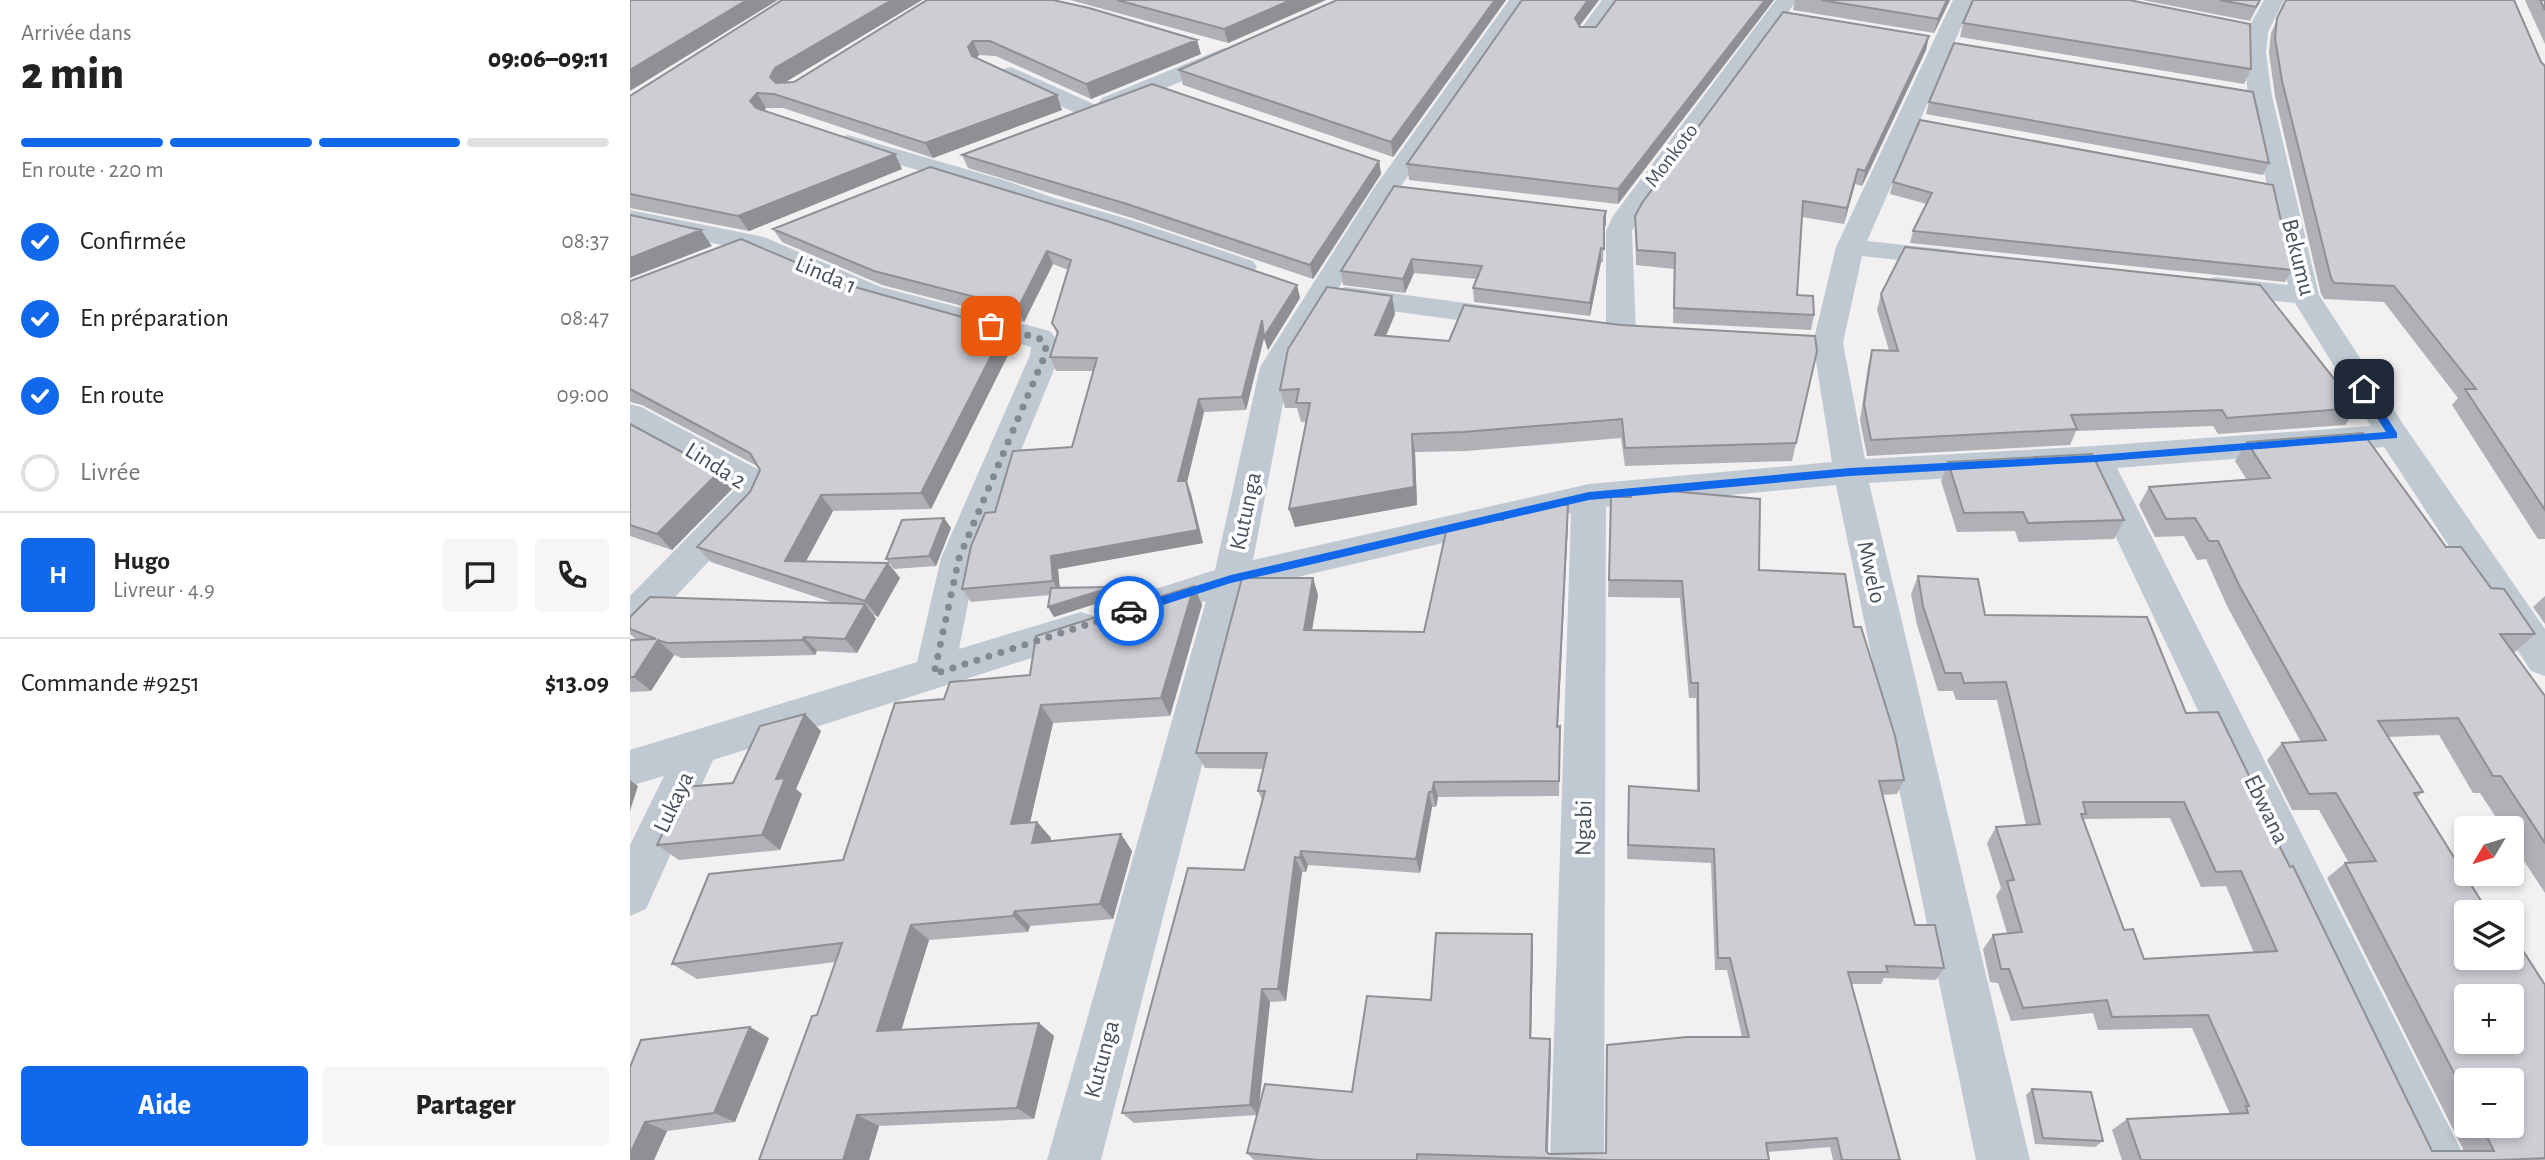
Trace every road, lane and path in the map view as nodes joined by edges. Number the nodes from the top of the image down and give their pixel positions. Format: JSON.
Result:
{"nodes":[{"id":1,"x":1519,"y":0,"type":"edge"},
{"id":2,"x":1612,"y":0,"type":"edge"},
{"id":3,"x":1963,"y":0,"type":"edge"},
{"id":4,"x":2274,"y":0,"type":"edge"},
{"id":5,"x":1787,"y":12,"type":"edge"},
{"id":6,"x":1588,"y":34,"type":"edge"},
{"id":7,"x":1202,"y":46,"type":"dead end"},
{"id":8,"x":987,"y":63,"type":"edge"},
{"id":9,"x":1156,"y":86,"type":"junction"},
{"id":10,"x":1181,"y":95,"type":"edge"},
{"id":11,"x":1090,"y":111,"type":"junction"},
{"id":12,"x":1064,"y":121,"type":"edge"},
{"id":13,"x":821,"y":133,"type":"edge"},
{"id":14,"x":973,"y":155,"type":"edge"},
{"id":15,"x":934,"y":169,"type":"junction"},
{"id":16,"x":896,"y":185,"type":"edge"},
{"id":17,"x":1600,"y":213,"type":"edge"},
{"id":18,"x":1626,"y":216,"type":"junction"},
{"id":19,"x":630,"y":218,"type":"edge"},
{"id":20,"x":767,"y":237,"type":"junction"},
{"id":21,"x":1850,"y":247,"type":"junction"},
{"id":22,"x":717,"y":257,"type":"edge"},
{"id":23,"x":1984,"y":262,"type":"edge"},
{"id":24,"x":2185,"y":283,"type":"edge"},
{"id":25,"x":1295,"y":284,"type":"junction"},
{"id":26,"x":2305,"y":296,"type":"junction"},
{"id":27,"x":1539,"y":321,"type":"edge"},
{"id":28,"x":1621,"y":331,"type":"edge"},
{"id":29,"x":630,"y":415,"type":"edge"},
{"id":30,"x":2393,"y":435,"type":"junction"},
{"id":31,"x":2095,"y":458,"type":"junction"},
{"id":32,"x":1850,"y":472,"type":"junction"},
{"id":33,"x":1589,"y":496,"type":"junction"},
{"id":34,"x":1231,"y":579,"type":"junction"},
{"id":35,"x":630,"y":620,"type":"edge"},
{"id":36,"x":2545,"y":660,"type":"edge"},
{"id":37,"x":934,"y":674,"type":"junction"},
{"id":38,"x":698,"y":748,"type":"junction"},
{"id":39,"x":630,"y":768,"type":"edge"},
{"id":40,"x":630,"y":894,"type":"edge"},
{"id":41,"x":1074,"y":1160,"type":"edge"},
{"id":42,"x":1577,"y":1160,"type":"edge"},
{"id":43,"x":2003,"y":1160,"type":"edge"},
{"id":44,"x":2440,"y":1160,"type":"edge"}],
"edges":[{"from":1,"to":25,"type":"street","name":"Kutunga"},
{"from":2,"to":6,"type":"street"},
{"from":3,"to":21,"type":"street","name":"Mwelo"},
{"from":4,"to":26,"type":"street","name":"Bekumu"},
{"from":5,"to":18,"type":"street","name":"Monkoto"},
{"from":7,"to":9,"type":"street"},
{"from":8,"to":11,"type":"street"},
{"from":9,"to":10,"type":"street"},
{"from":9,"to":11,"type":"street"},
{"from":11,"to":12,"type":"street"},
{"from":13,"to":15,"type":"street"},
{"from":14,"to":15,"type":"street"},
{"from":15,"to":16,"type":"street"},
{"from":15,"to":25,"type":"street"},
{"from":17,"to":18,"type":"street"},
{"from":18,"to":28,"type":"street","name":"Monkoto"},
{"from":19,"to":20,"type":"street"},
{"from":20,"to":22,"type":"street"},
{"from":20,"to":37,"type":"street","name":"Linda 1"},
{"from":21,"to":23,"type":"street"},
{"from":21,"to":32,"type":"street","name":"Mwelo"},
{"from":24,"to":26,"type":"street"},
{"from":25,"to":27,"type":"street"},
{"from":25,"to":34,"type":"street","name":"Kutunga"},
{"from":26,"to":30,"type":"street","name":"Bekumu"},
{"from":29,"to":35,"type":"street","name":"Linda 2"},
{"from":30,"to":31,"type":"street"},
{"from":30,"to":36,"type":"street","name":"Bekumu"},
{"from":31,"to":32,"type":"street"},
{"from":31,"to":44,"type":"street","name":"Ebwana"},
{"from":32,"to":33,"type":"street"},
{"from":32,"to":43,"type":"street","name":"Mwelo"},
{"from":33,"to":34,"type":"street"},
{"from":33,"to":42,"type":"street","name":"Ngabi"},
{"from":34,"to":37,"type":"street"},
{"from":34,"to":41,"type":"street","name":"Kutunga"},
{"from":37,"to":38,"type":"street"},
{"from":38,"to":39,"type":"street"},
{"from":38,"to":40,"type":"street","name":"Lukaya"}]}
